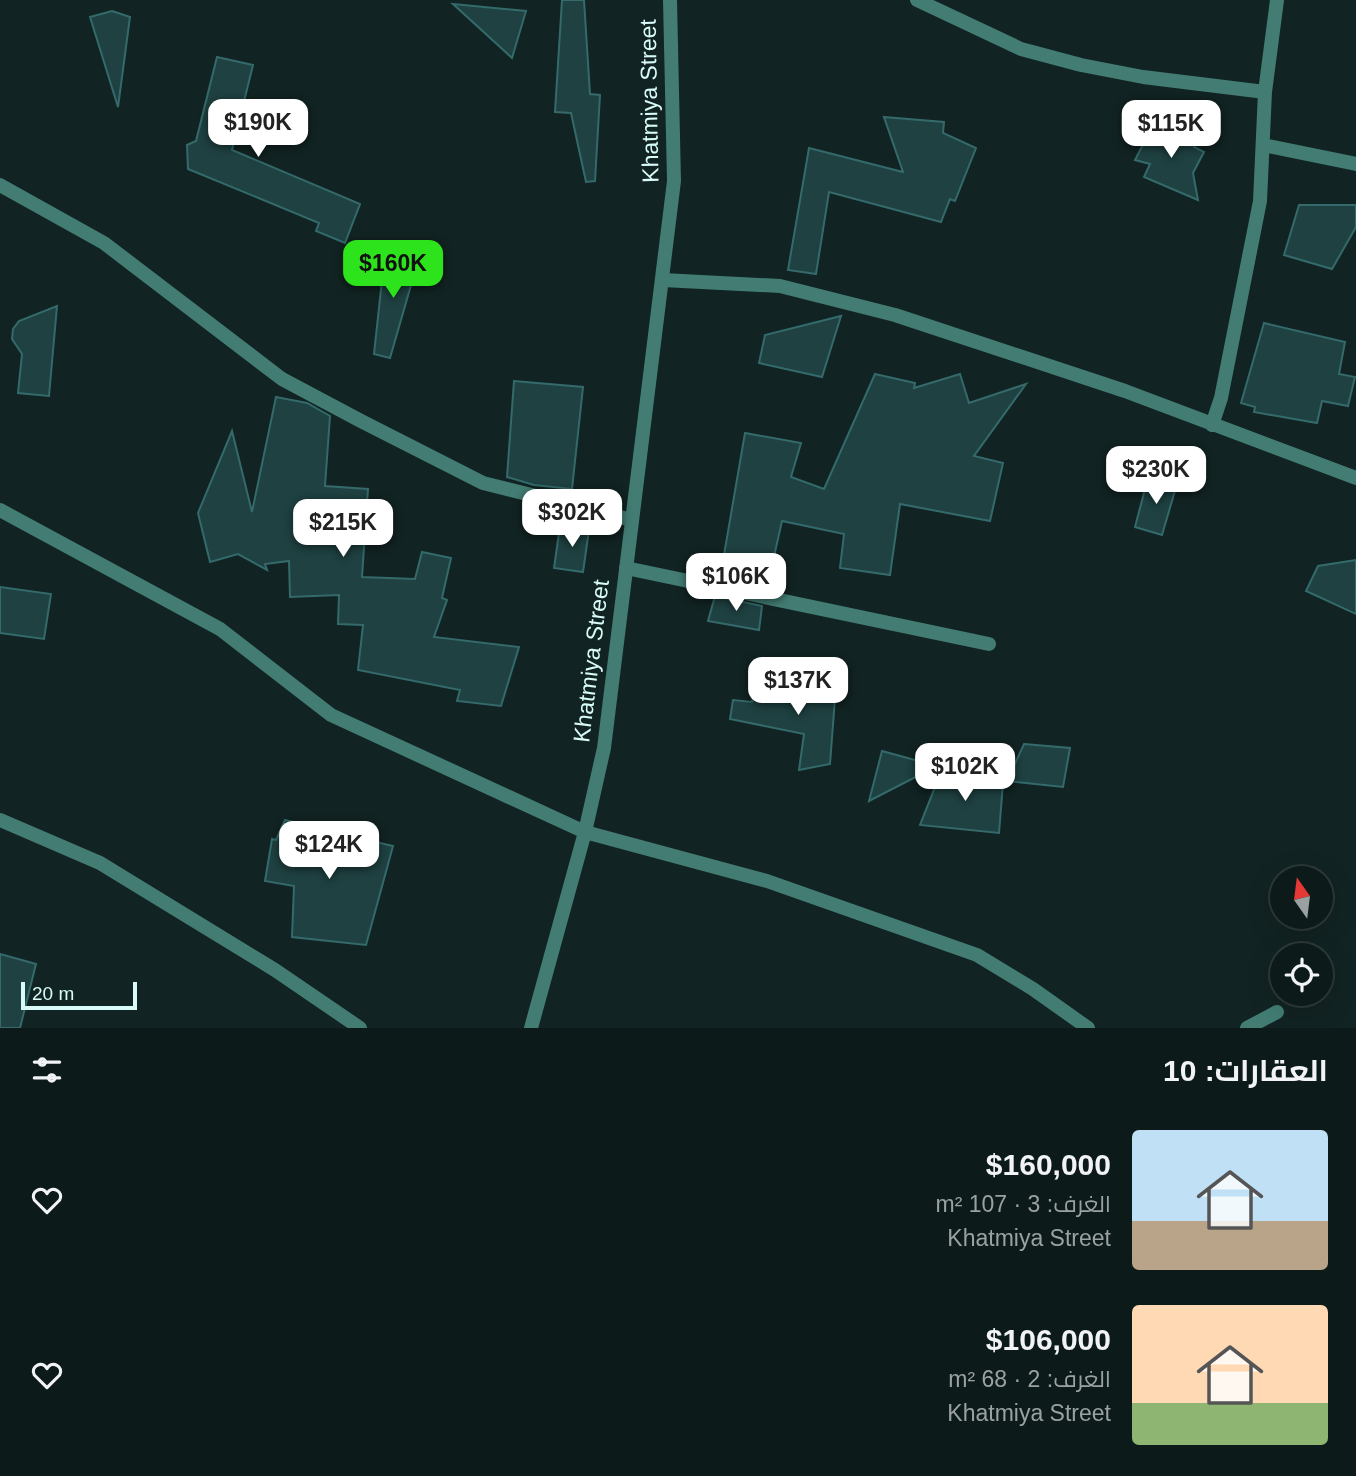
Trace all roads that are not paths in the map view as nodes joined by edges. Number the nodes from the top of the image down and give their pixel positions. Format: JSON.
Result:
{"nodes":[{"id":1,"x":670,"y":0,"type":"edge"},
{"id":2,"x":917,"y":0,"type":"edge"},
{"id":3,"x":1277,"y":0,"type":"edge"},
{"id":4,"x":1265,"y":92,"type":"junction"},
{"id":5,"x":1263,"y":145,"type":"junction"},
{"id":6,"x":1356,"y":164,"type":"edge"},
{"id":7,"x":0,"y":185,"type":"edge"},
{"id":8,"x":663,"y":280,"type":"junction"},
{"id":9,"x":1212,"y":425,"type":"junction"},
{"id":10,"x":1356,"y":478,"type":"edge"},
{"id":11,"x":0,"y":510,"type":"edge"},
{"id":12,"x":632,"y":520,"type":"junction"},
{"id":13,"x":626,"y":568,"type":"junction"},
{"id":14,"x":989,"y":644,"type":"dead end"},
{"id":15,"x":0,"y":820,"type":"edge"},
{"id":16,"x":585,"y":832,"type":"junction"},
{"id":17,"x":1276,"y":1012,"type":"dead end"},
{"id":18,"x":360,"y":1028,"type":"edge"},
{"id":19,"x":531,"y":1028,"type":"edge"},
{"id":20,"x":1088,"y":1028,"type":"edge"},
{"id":21,"x":1247,"y":1028,"type":"edge"}],
"edges":[{"from":1,"to":8,"type":"street","name":"Khatmiya Street"},
{"from":2,"to":4,"type":"street"},
{"from":3,"to":4,"type":"street"},
{"from":4,"to":5,"type":"street"},
{"from":5,"to":6,"type":"street"},
{"from":5,"to":9,"type":"street"},
{"from":7,"to":12,"type":"street"},
{"from":8,"to":9,"type":"street"},
{"from":8,"to":12,"type":"street","name":"Khatmiya Street"},
{"from":9,"to":10,"type":"street"},
{"from":11,"to":16,"type":"street"},
{"from":12,"to":13,"type":"street","name":"Khatmiya Street"},
{"from":13,"to":14,"type":"street"},
{"from":13,"to":16,"type":"street","name":"Khatmiya Street"},
{"from":15,"to":18,"type":"street"},
{"from":16,"to":19,"type":"street","name":"Khatmiya Street"},
{"from":16,"to":20,"type":"street"},
{"from":17,"to":21,"type":"street"}]}
